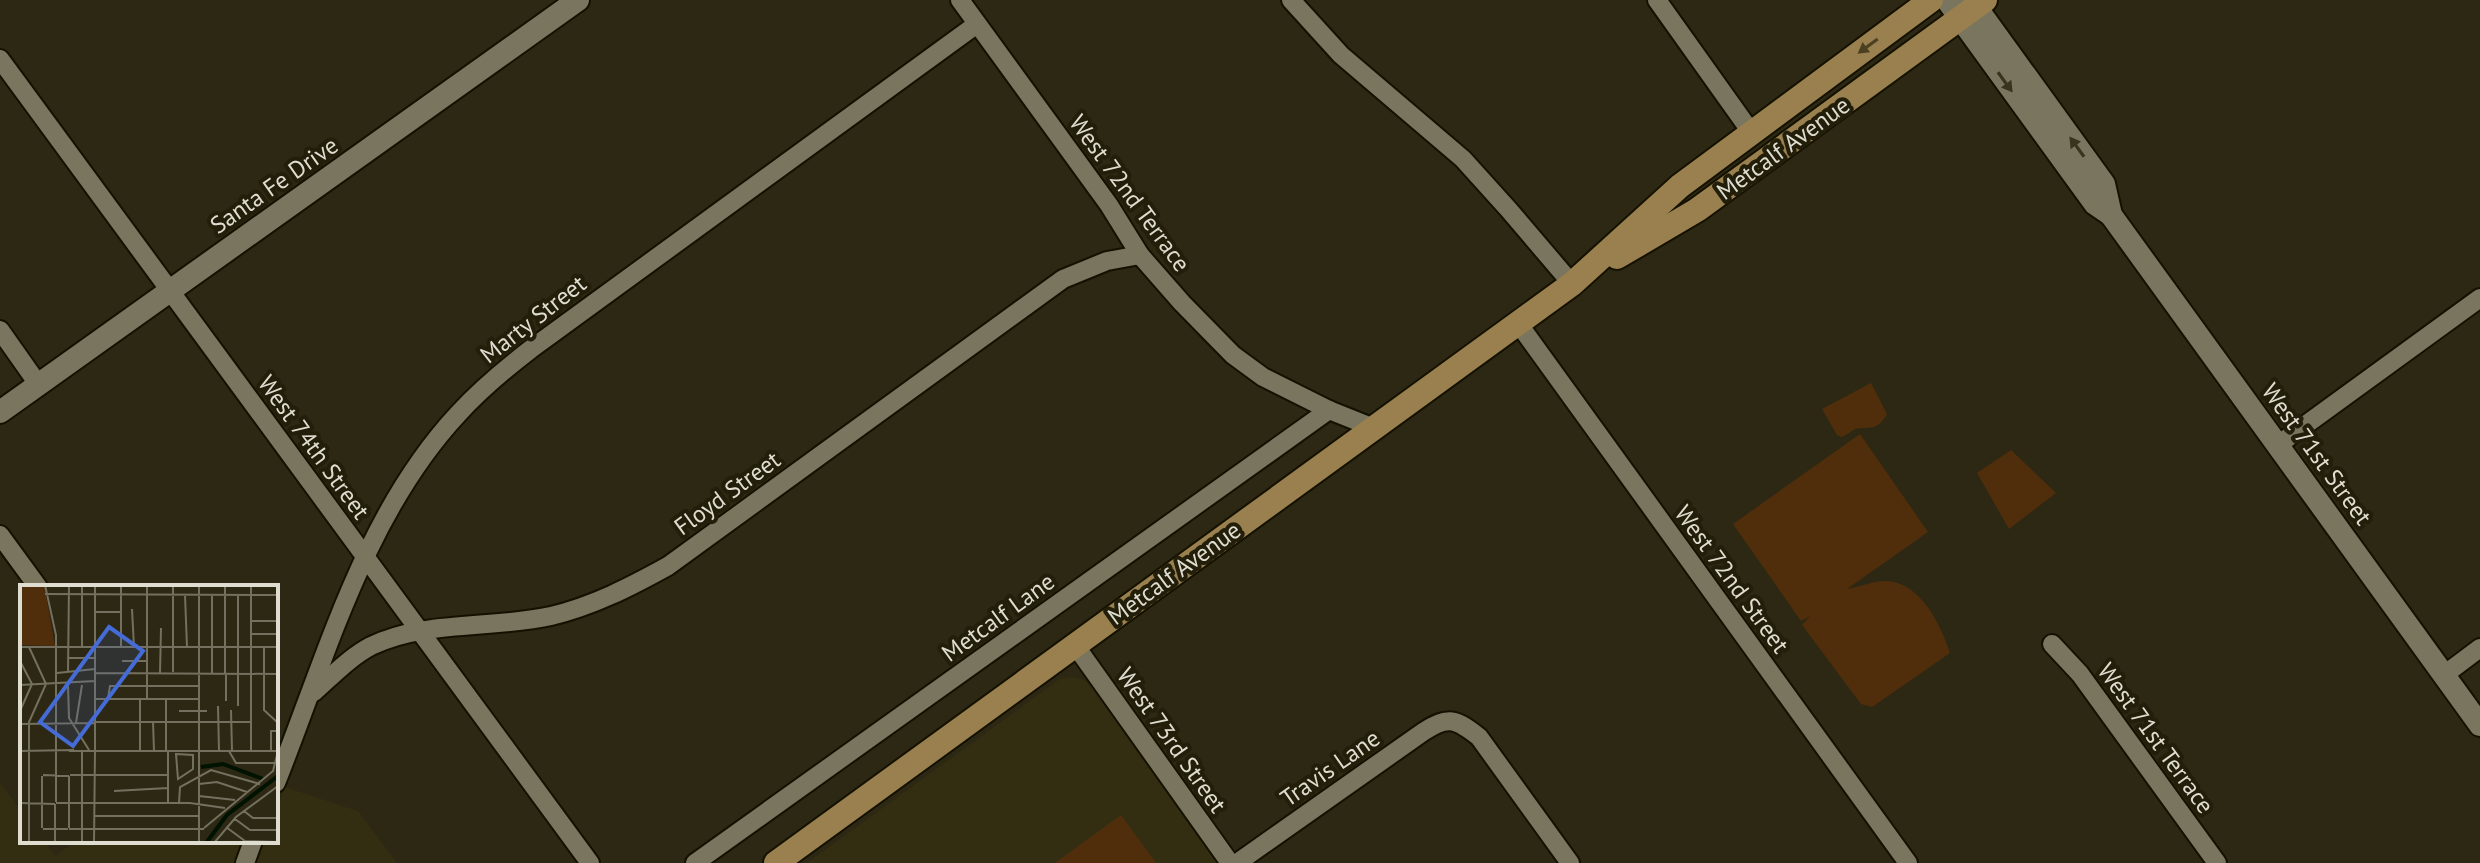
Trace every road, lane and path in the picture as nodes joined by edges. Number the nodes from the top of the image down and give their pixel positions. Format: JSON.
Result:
{"nodes":[{"id":1,"x":578,"y":0,"type":"edge"},
{"id":2,"x":960,"y":0,"type":"edge"},
{"id":3,"x":1291,"y":0,"type":"edge"},
{"id":4,"x":1657,"y":0,"type":"edge"},
{"id":5,"x":1931,"y":0,"type":"edge"},
{"id":6,"x":1968,"y":5,"type":"edge"},
{"id":7,"x":977,"y":24,"type":"junction"},
{"id":8,"x":0,"y":59,"type":"edge"},
{"id":9,"x":1751,"y":132,"type":"junction"},
{"id":10,"x":1140,"y":255,"type":"junction"},
{"id":11,"x":1572,"y":284,"type":"junction"},
{"id":12,"x":169,"y":291,"type":"junction"},
{"id":13,"x":2480,"y":298,"type":"edge"},
{"id":14,"x":1518,"y":323,"type":"junction"},
{"id":15,"x":0,"y":330,"type":"edge"},
{"id":16,"x":38,"y":384,"type":"junction"},
{"id":17,"x":1329,"y":410,"type":"junction"},
{"id":18,"x":0,"y":412,"type":"edge"},
{"id":19,"x":1374,"y":428,"type":"junction"},
{"id":20,"x":2278,"y":445,"type":"junction"},
{"id":21,"x":0,"y":535,"type":"edge"},
{"id":22,"x":366,"y":558,"type":"junction"},
{"id":23,"x":37,"y":585,"type":"edge"},
{"id":24,"x":422,"y":633,"type":"junction"},
{"id":25,"x":2052,"y":644,"type":"dead end"},
{"id":26,"x":1075,"y":645,"type":"junction"},
{"id":27,"x":2480,"y":648,"type":"edge"},
{"id":28,"x":2444,"y":675,"type":"junction"},
{"id":29,"x":312,"y":693,"type":"junction"},
{"id":30,"x":2480,"y":725,"type":"edge"},
{"id":31,"x":278,"y":778,"type":"edge"},
{"id":32,"x":252,"y":843,"type":"edge"},
{"id":33,"x":245,"y":863,"type":"edge"},
{"id":34,"x":590,"y":863,"type":"edge"},
{"id":35,"x":695,"y":863,"type":"edge"},
{"id":36,"x":776,"y":863,"type":"edge"},
{"id":37,"x":1230,"y":863,"type":"edge"},
{"id":38,"x":1237,"y":863,"type":"edge"},
{"id":39,"x":1570,"y":863,"type":"edge"},
{"id":40,"x":1908,"y":863,"type":"edge"},
{"id":41,"x":2217,"y":863,"type":"edge"}],
"edges":[{"from":1,"to":12,"type":"street","name":"Santa Fe Drive"},
{"from":2,"to":7,"type":"street","name":"West 72nd Terrace"},
{"from":3,"to":11,"type":"street"},
{"from":4,"to":9,"type":"street"},
{"from":5,"to":9,"type":"main road","name":"Metcalf Avenue","one_way":true},
{"from":6,"to":11,"type":"main road","name":"Metcalf Avenue"},
{"from":6,"to":20,"type":"street","name":"West 71st Street"},
{"from":7,"to":10,"type":"street","name":"West 72nd Terrace"},
{"from":7,"to":22,"type":"street","name":"Marty Street"},
{"from":8,"to":12,"type":"street","name":"West 74th Street"},
{"from":9,"to":11,"type":"main road","name":"Metcalf Avenue"},
{"from":10,"to":17,"type":"street","name":"West 72nd Terrace"},
{"from":10,"to":24,"type":"street","name":"Floyd Street"},
{"from":11,"to":14,"type":"main road","name":"Metcalf Avenue"},
{"from":12,"to":16,"type":"street","name":"Santa Fe Drive"},
{"from":12,"to":22,"type":"street","name":"West 74th Street"},
{"from":13,"to":20,"type":"street"},
{"from":14,"to":19,"type":"main road","name":"Metcalf Avenue"},
{"from":14,"to":40,"type":"street","name":"West 72nd Street"},
{"from":15,"to":16,"type":"street"},
{"from":16,"to":18,"type":"street","name":"Santa Fe Drive"},
{"from":17,"to":19,"type":"street","name":"West 72nd Terrace"},
{"from":17,"to":35,"type":"street","name":"Metcalf Lane"},
{"from":19,"to":26,"type":"main road","name":"Metcalf Avenue"},
{"from":20,"to":28,"type":"street","name":"West 71st Street"},
{"from":21,"to":23,"type":"street"},
{"from":22,"to":24,"type":"street","name":"West 74th Street"},
{"from":22,"to":29,"type":"street","name":"Marty Street"},
{"from":24,"to":29,"type":"street","name":"Floyd Street"},
{"from":24,"to":34,"type":"street","name":"West 74th Street"},
{"from":25,"to":41,"type":"street","name":"West 71st Terrace"},
{"from":26,"to":36,"type":"main road","name":"Metcalf Avenue"},
{"from":26,"to":37,"type":"street","name":"West 73rd Street"},
{"from":27,"to":28,"type":"street"},
{"from":28,"to":30,"type":"street","name":"West 71st Street"},
{"from":29,"to":31,"type":"street","name":"Marty Street"},
{"from":32,"to":33,"type":"street"},
{"from":38,"to":39,"type":"street","name":"Travis Lane"}]}
